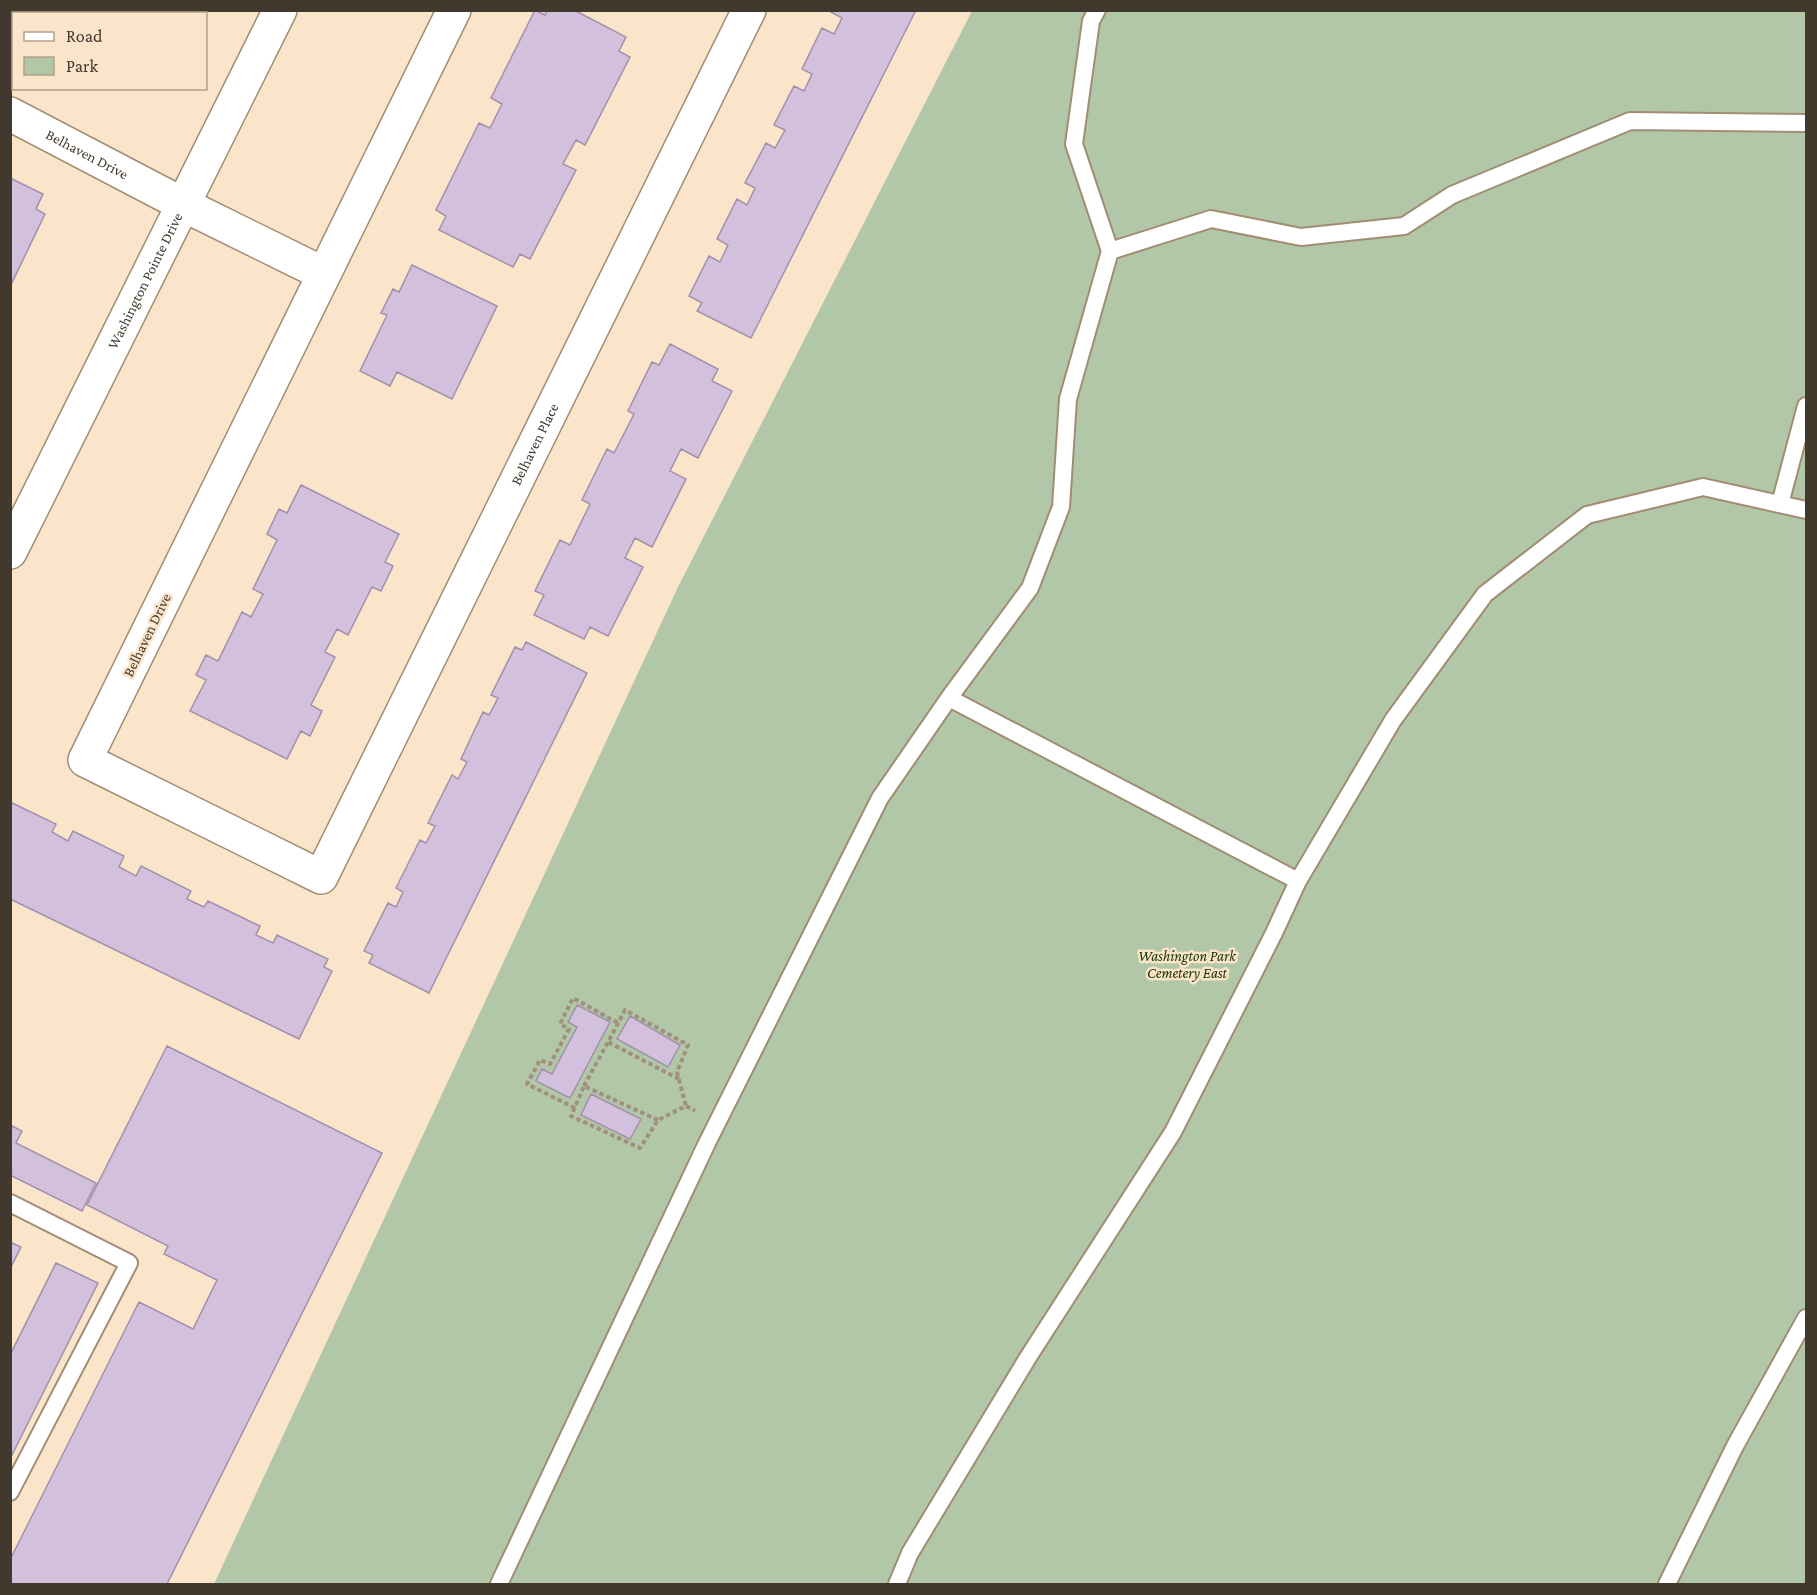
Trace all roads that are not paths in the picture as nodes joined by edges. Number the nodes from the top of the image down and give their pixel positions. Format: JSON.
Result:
{"nodes":[{"id":1,"x":280,"y":10,"type":"edge"},
{"id":2,"x":454,"y":10,"type":"edge"},
{"id":3,"x":749,"y":10,"type":"edge"},
{"id":4,"x":1097,"y":10,"type":"edge"},
{"id":5,"x":10,"y":114,"type":"edge"},
{"id":6,"x":1806,"y":123,"type":"edge"},
{"id":7,"x":184,"y":205,"type":"junction"},
{"id":8,"x":1110,"y":252,"type":"junction"},
{"id":9,"x":324,"y":274,"type":"junction"},
{"id":10,"x":1806,"y":406,"type":"edge"},
{"id":11,"x":1780,"y":504,"type":"junction"},
{"id":12,"x":1806,"y":510,"type":"edge"},
{"id":13,"x":10,"y":552,"type":"edge"},
{"id":14,"x":949,"y":698,"type":"junction"},
{"id":15,"x":321,"y":877,"type":"joint"},
{"id":16,"x":1298,"y":881,"type":"junction"},
{"id":17,"x":10,"y":1203,"type":"edge"},
{"id":18,"x":1806,"y":1318,"type":"edge"},
{"id":19,"x":10,"y":1492,"type":"edge"},
{"id":20,"x":499,"y":1584,"type":"edge"},
{"id":21,"x":897,"y":1584,"type":"edge"},
{"id":22,"x":1667,"y":1584,"type":"edge"}],
"edges":[{"from":1,"to":7,"type":"street","name":"Washington Pointe Drive"},
{"from":2,"to":9,"type":"street","name":"Belhaven Drive"},
{"from":3,"to":15,"type":"street","name":"Belhaven Place"},
{"from":4,"to":8,"type":"lane"},
{"from":5,"to":7,"type":"street","name":"Belhaven Drive"},
{"from":6,"to":8,"type":"lane"},
{"from":7,"to":9,"type":"street","name":"Belhaven Drive"},
{"from":7,"to":13,"type":"street","name":"Washington Pointe Drive"},
{"from":8,"to":14,"type":"lane"},
{"from":9,"to":15,"type":"street","name":"Belhaven Drive"},
{"from":10,"to":11,"type":"lane"},
{"from":11,"to":12,"type":"lane"},
{"from":11,"to":16,"type":"lane"},
{"from":14,"to":16,"type":"lane"},
{"from":14,"to":20,"type":"lane"},
{"from":16,"to":21,"type":"lane"},
{"from":17,"to":19,"type":"lane"},
{"from":18,"to":22,"type":"lane"}]}
